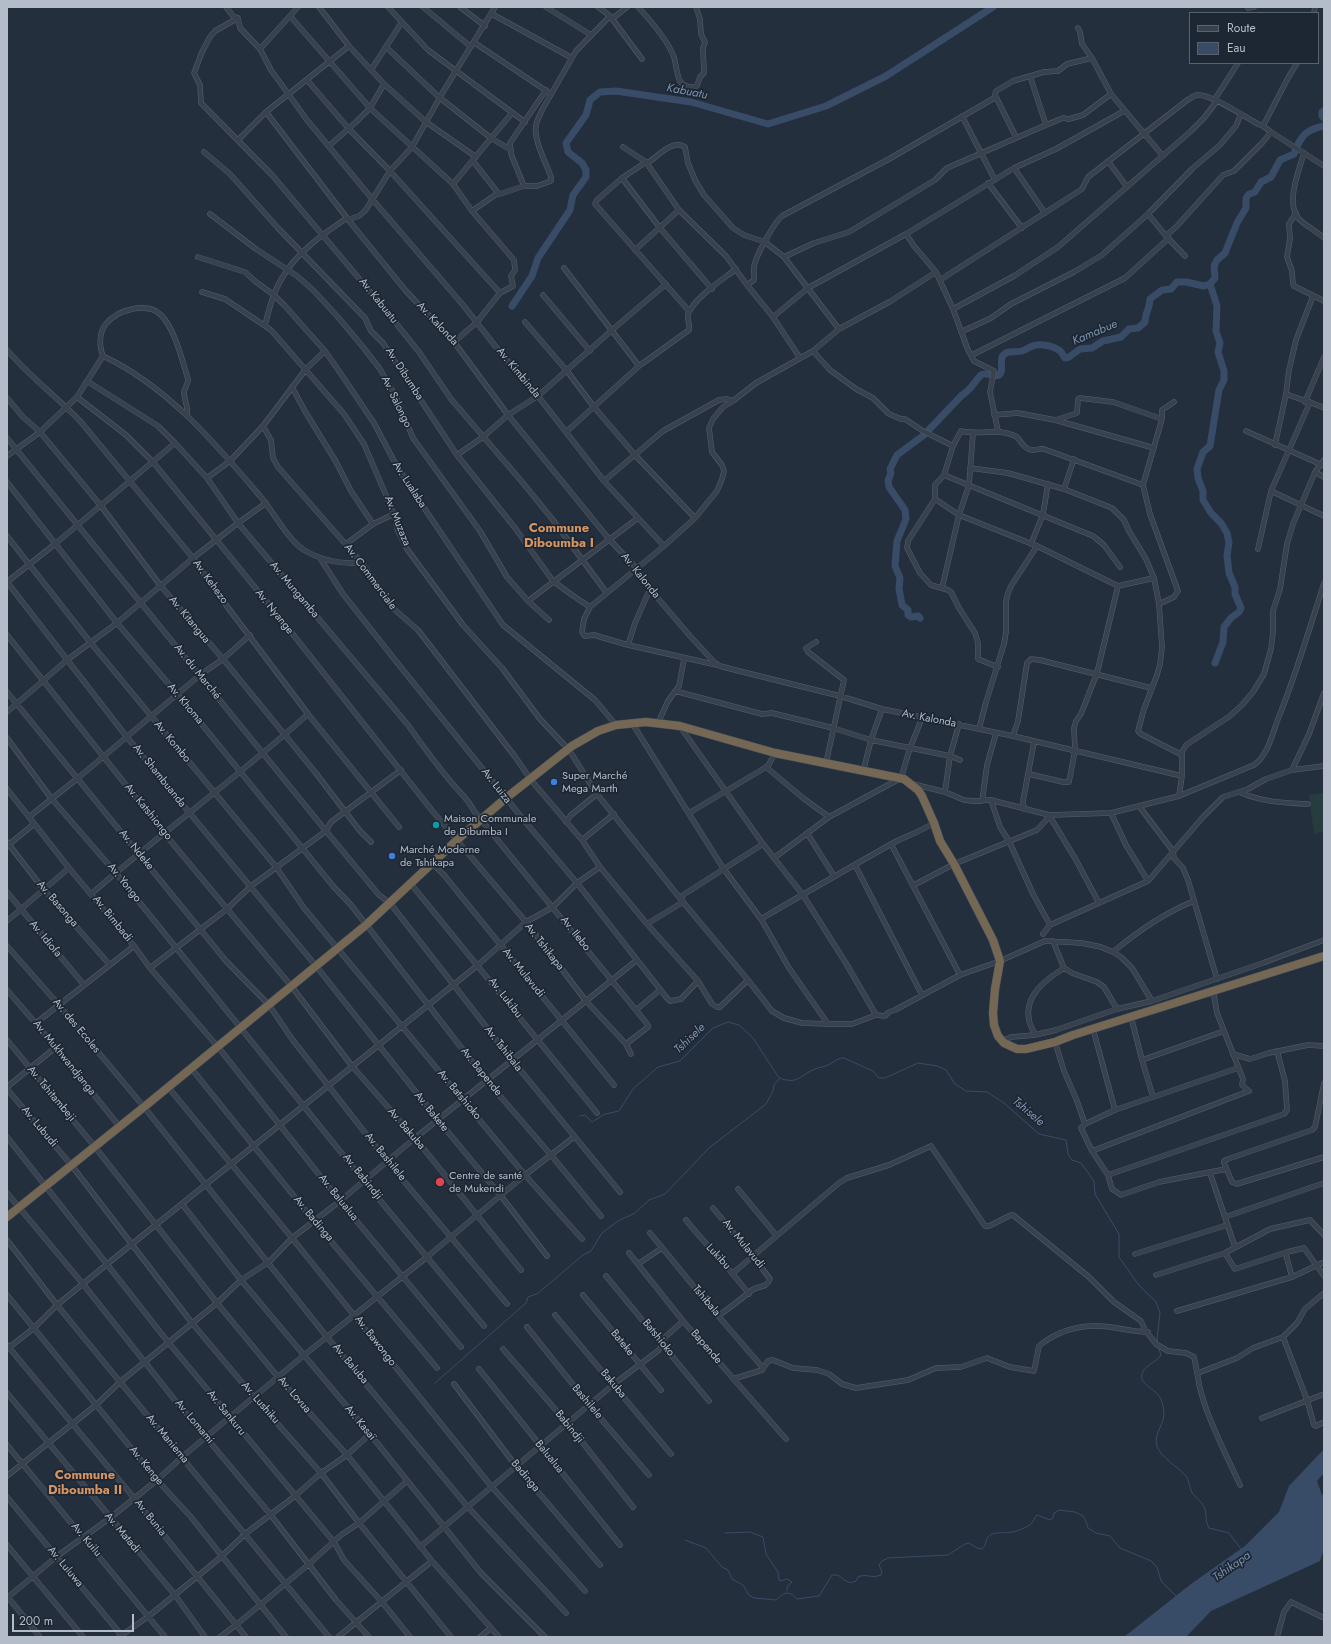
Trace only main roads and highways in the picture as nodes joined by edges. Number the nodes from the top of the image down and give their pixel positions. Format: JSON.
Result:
{"nodes":[{"id":1,"x":1324,"y":956,"type":"edge"},
{"id":2,"x":7,"y":1217,"type":"edge"}],
"edges":[{"from":1,"to":2,"type":"highway"}]}
